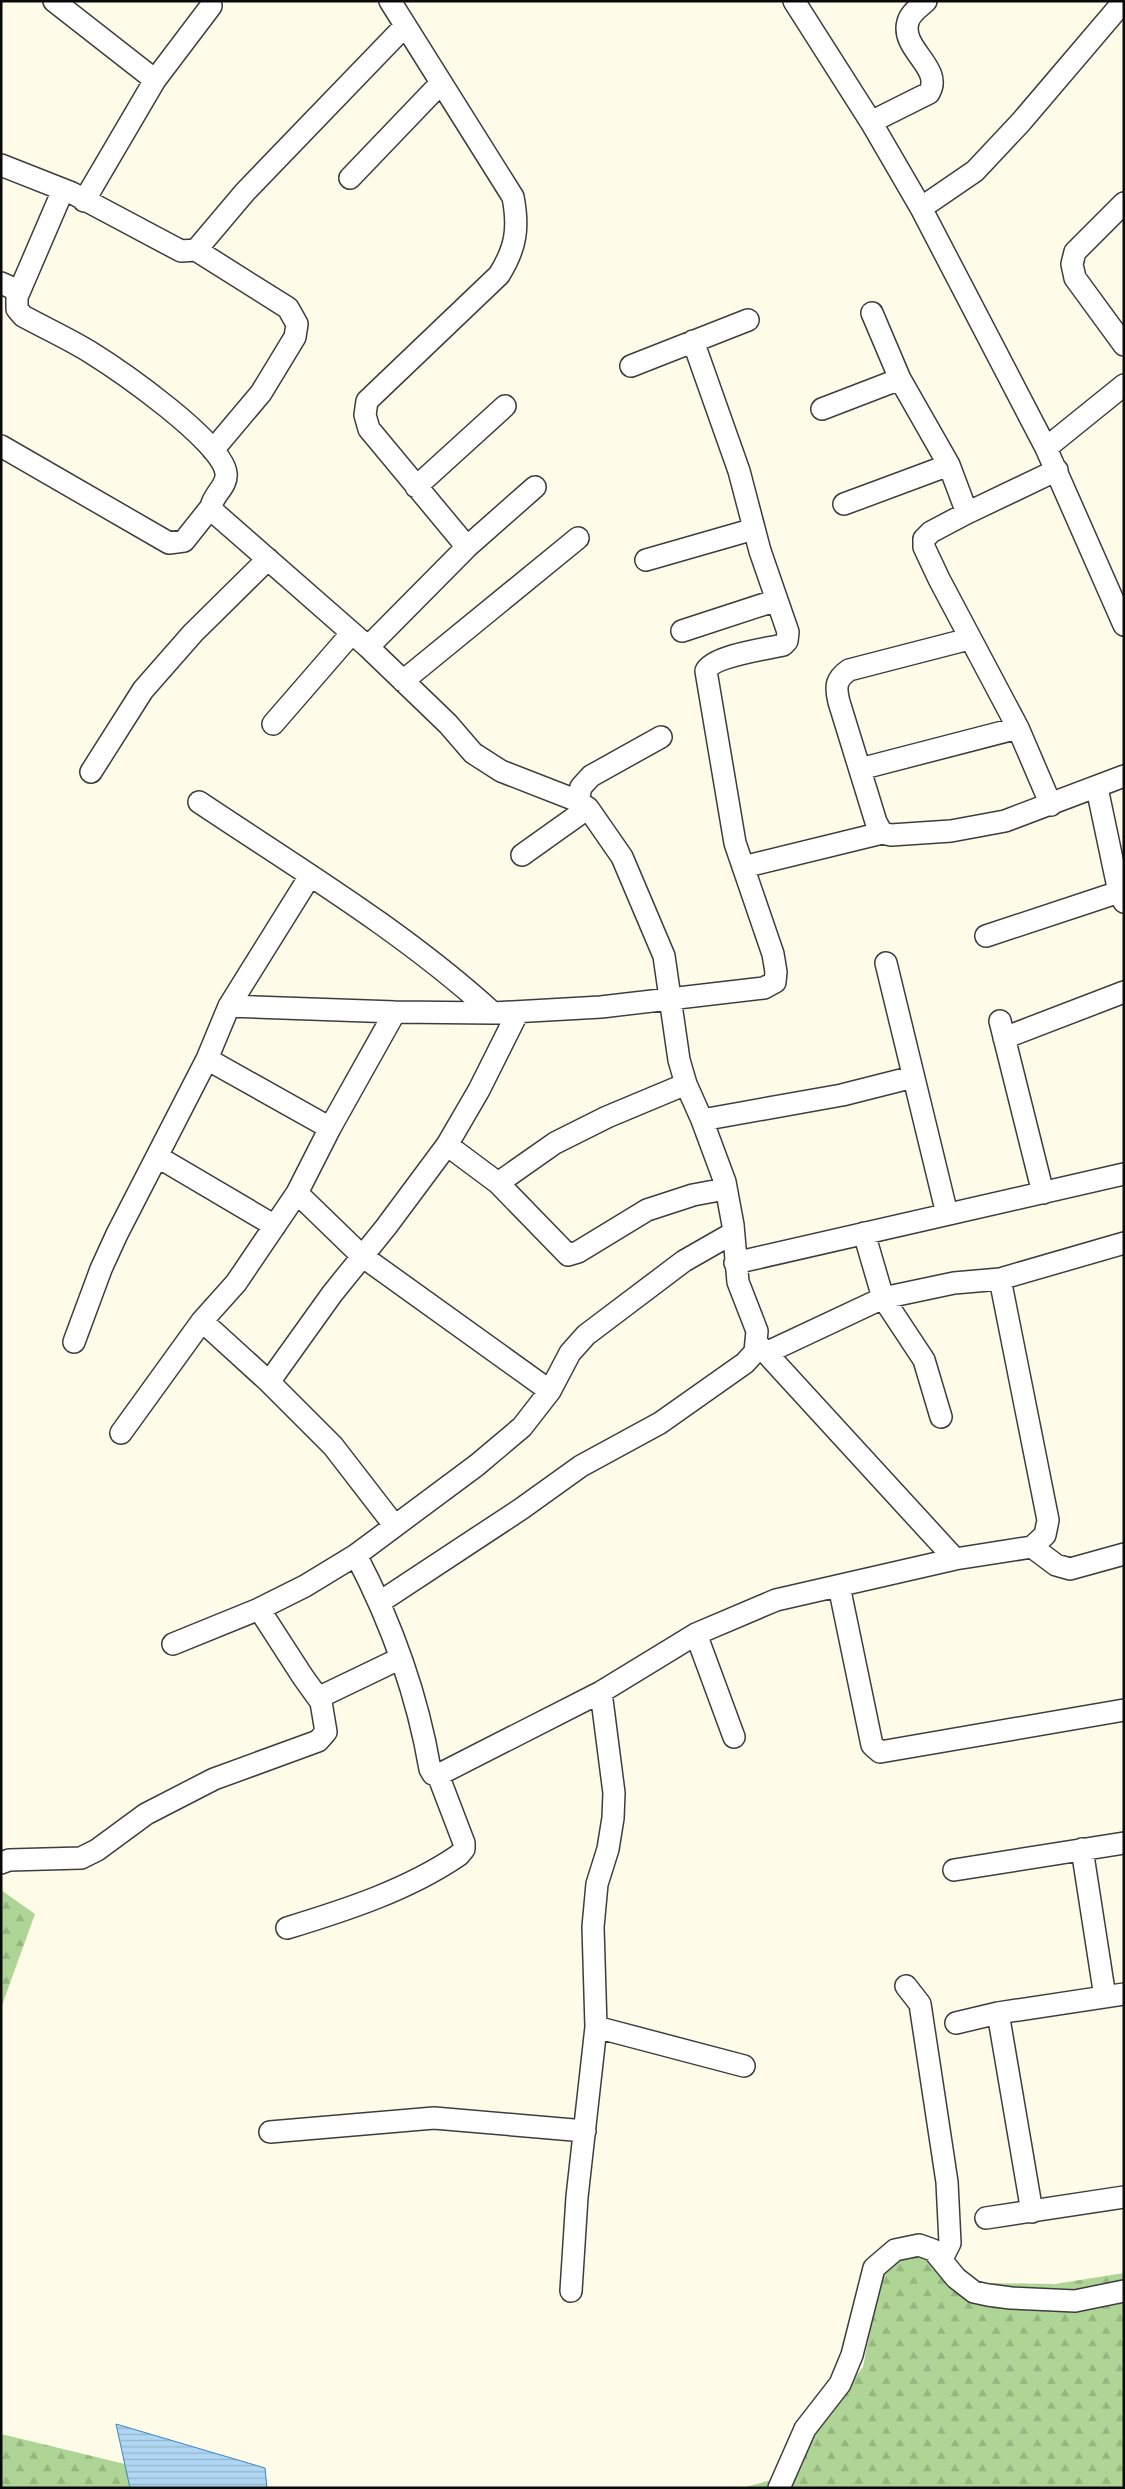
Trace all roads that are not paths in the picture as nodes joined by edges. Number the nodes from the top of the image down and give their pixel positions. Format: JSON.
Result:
{"nodes":[{"id":1,"x":54,"y":1,"type":"edge"},
{"id":2,"x":390,"y":1,"type":"edge"},
{"id":3,"x":794,"y":1,"type":"edge"},
{"id":4,"x":926,"y":1,"type":"edge"},
{"id":5,"x":1124,"y":1,"type":"edge"},
{"id":6,"x":211,"y":6,"type":"dead end"},
{"id":7,"x":405,"y":26,"type":"junction"},
{"id":8,"x":155,"y":80,"type":"junction"},
{"id":9,"x":441,"y":83,"type":"junction"},
{"id":10,"x":871,"y":122,"type":"junction"},
{"id":11,"x":1,"y":165,"type":"edge"},
{"id":12,"x":350,"y":178,"type":"dead end"},
{"id":13,"x":63,"y":190,"type":"junction"},
{"id":14,"x":84,"y":200,"type":"junction"},
{"id":15,"x":1124,"y":203,"type":"edge"},
{"id":16,"x":921,"y":208,"type":"junction"},
{"id":17,"x":196,"y":250,"type":"junction"},
{"id":18,"x":10,"y":287,"type":"edge"},
{"id":19,"x":872,"y":313,"type":"dead end"},
{"id":20,"x":748,"y":320,"type":"dead end"},
{"id":21,"x":693,"y":341,"type":"junction"},
{"id":22,"x":1124,"y":345,"type":"edge"},
{"id":23,"x":631,"y":366,"type":"dead end"},
{"id":24,"x":900,"y":379,"type":"junction"},
{"id":25,"x":1124,"y":385,"type":"edge"},
{"id":26,"x":505,"y":406,"type":"dead end"},
{"id":27,"x":822,"y":409,"type":"dead end"},
{"id":28,"x":1,"y":446,"type":"edge"},
{"id":29,"x":1046,"y":448,"type":"junction"},
{"id":30,"x":213,"y":450,"type":"junction"},
{"id":31,"x":949,"y":465,"type":"junction"},
{"id":32,"x":1057,"y":470,"type":"junction"},
{"id":33,"x":416,"y":487,"type":"junction"},
{"id":34,"x":535,"y":487,"type":"dead end"},
{"id":35,"x":844,"y":504,"type":"dead end"},
{"id":36,"x":211,"y":507,"type":"junction"},
{"id":37,"x":967,"y":513,"type":"junction"},
{"id":38,"x":754,"y":529,"type":"junction"},
{"id":39,"x":578,"y":538,"type":"dead end"},
{"id":40,"x":467,"y":547,"type":"junction"},
{"id":41,"x":268,"y":559,"type":"junction"},
{"id":42,"x":646,"y":560,"type":"dead end"},
{"id":43,"x":777,"y":600,"type":"junction"},
{"id":44,"x":1124,"y":625,"type":"edge"},
{"id":45,"x":682,"y":631,"type":"dead end"},
{"id":46,"x":351,"y":634,"type":"junction"},
{"id":47,"x":969,"y":638,"type":"junction"},
{"id":48,"x":368,"y":647,"type":"junction"},
{"id":49,"x":403,"y":681,"type":"junction"},
{"id":50,"x":272,"y":724,"type":"dead end"},
{"id":51,"x":1018,"y":728,"type":"junction"},
{"id":52,"x":661,"y":737,"type":"dead end"},
{"id":53,"x":860,"y":769,"type":"junction"},
{"id":54,"x":91,"y":772,"type":"dead end"},
{"id":55,"x":1124,"y":776,"type":"edge"},
{"id":56,"x":1097,"y":788,"type":"junction"},
{"id":57,"x":199,"y":802,"type":"dead end"},
{"id":58,"x":583,"y":805,"type":"junction"},
{"id":59,"x":1051,"y":805,"type":"junction"},
{"id":60,"x":882,"y":833,"type":"junction"},
{"id":61,"x":522,"y":855,"type":"dead end"},
{"id":62,"x":743,"y":867,"type":"junction"},
{"id":63,"x":310,"y":876,"type":"junction"},
{"id":64,"x":1121,"y":897,"type":"edge"},
{"id":65,"x":986,"y":936,"type":"dead end"},
{"id":66,"x":886,"y":963,"type":"dead end"},
{"id":67,"x":1124,"y":992,"type":"edge"},
{"id":68,"x":671,"y":999,"type":"junction"},
{"id":69,"x":229,"y":1006,"type":"junction"},
{"id":70,"x":396,"y":1012,"type":"junction"},
{"id":71,"x":518,"y":1012,"type":"junction"},
{"id":72,"x":493,"y":1013,"type":"junction"},
{"id":73,"x":207,"y":1059,"type":"junction"},
{"id":74,"x":913,"y":1077,"type":"junction"},
{"id":75,"x":686,"y":1084,"type":"junction"},
{"id":76,"x":702,"y":1120,"type":"junction"},
{"id":77,"x":330,"y":1128,"type":"junction"},
{"id":78,"x":447,"y":1145,"type":"junction"},
{"id":79,"x":158,"y":1157,"type":"junction"},
{"id":80,"x":1124,"y":1174,"type":"edge"},
{"id":81,"x":498,"y":1183,"type":"junction"},
{"id":82,"x":725,"y":1189,"type":"junction"},
{"id":83,"x":1044,"y":1192,"type":"junction"},
{"id":84,"x":297,"y":1193,"type":"junction"},
{"id":85,"x":947,"y":1214,"type":"junction"},
{"id":86,"x":275,"y":1226,"type":"junction"},
{"id":87,"x":733,"y":1233,"type":"junction"},
{"id":88,"x":864,"y":1233,"type":"junction"},
{"id":89,"x":1124,"y":1242,"type":"edge"},
{"id":90,"x":362,"y":1256,"type":"junction"},
{"id":91,"x":735,"y":1262,"type":"junction"},
{"id":92,"x":1000,"y":1279,"type":"junction"},
{"id":93,"x":884,"y":1298,"type":"junction"},
{"id":94,"x":202,"y":1322,"type":"junction"},
{"id":95,"x":74,"y":1342,"type":"dead end"},
{"id":96,"x":762,"y":1348,"type":"junction"},
{"id":97,"x":269,"y":1382,"type":"junction"},
{"id":98,"x":550,"y":1391,"type":"junction"},
{"id":99,"x":941,"y":1417,"type":"dead end"},
{"id":100,"x":121,"y":1433,"type":"dead end"},
{"id":101,"x":394,"y":1525,"type":"junction"},
{"id":102,"x":1032,"y":1547,"type":"junction"},
{"id":103,"x":1124,"y":1554,"type":"edge"},
{"id":104,"x":356,"y":1555,"type":"junction"},
{"id":105,"x":955,"y":1559,"type":"junction"},
{"id":106,"x":839,"y":1586,"type":"junction"},
{"id":107,"x":380,"y":1602,"type":"junction"},
{"id":108,"x":259,"y":1609,"type":"junction"},
{"id":109,"x":696,"y":1634,"type":"junction"},
{"id":110,"x":173,"y":1644,"type":"dead end"},
{"id":111,"x":401,"y":1658,"type":"junction"},
{"id":112,"x":601,"y":1692,"type":"junction"},
{"id":113,"x":322,"y":1702,"type":"junction"},
{"id":114,"x":1124,"y":1710,"type":"edge"},
{"id":115,"x":734,"y":1737,"type":"dead end"},
{"id":116,"x":438,"y":1775,"type":"junction"},
{"id":117,"x":1124,"y":1843,"type":"edge"},
{"id":118,"x":1082,"y":1849,"type":"junction"},
{"id":119,"x":1,"y":1863,"type":"edge"},
{"id":120,"x":954,"y":1870,"type":"dead end"},
{"id":121,"x":288,"y":1928,"type":"dead end"},
{"id":122,"x":906,"y":1986,"type":"dead end"},
{"id":123,"x":1114,"y":1996,"type":"edge"},
{"id":124,"x":998,"y":2013,"type":"junction"},
{"id":125,"x":956,"y":2023,"type":"dead end"},
{"id":126,"x":596,"y":2027,"type":"junction"},
{"id":127,"x":744,"y":2066,"type":"dead end"},
{"id":128,"x":585,"y":2131,"type":"junction"},
{"id":129,"x":270,"y":2132,"type":"dead end"},
{"id":130,"x":1124,"y":2197,"type":"edge"},
{"id":131,"x":1032,"y":2212,"type":"junction"},
{"id":132,"x":986,"y":2218,"type":"dead end"},
{"id":133,"x":942,"y":2259,"type":"junction"},
{"id":134,"x":571,"y":2291,"type":"dead end"},
{"id":135,"x":1124,"y":2291,"type":"edge"},
{"id":136,"x":779,"y":2488,"type":"edge"}],
"edges":[{"from":1,"to":8,"type":"street"},
{"from":2,"to":7,"type":"street"},
{"from":3,"to":10,"type":"street"},
{"from":4,"to":10,"type":"street"},
{"from":5,"to":16,"type":"street"},
{"from":6,"to":8,"type":"street"},
{"from":7,"to":9,"type":"street"},
{"from":7,"to":17,"type":"street"},
{"from":8,"to":14,"type":"street"},
{"from":9,"to":12,"type":"street"},
{"from":9,"to":33,"type":"street"},
{"from":10,"to":16,"type":"street"},
{"from":11,"to":13,"type":"street"},
{"from":13,"to":14,"type":"street"},
{"from":13,"to":18,"type":"street"},
{"from":14,"to":17,"type":"street"},
{"from":15,"to":22,"type":"street"},
{"from":16,"to":29,"type":"street"},
{"from":17,"to":30,"type":"street"},
{"from":18,"to":30,"type":"street"},
{"from":19,"to":24,"type":"street"},
{"from":20,"to":21,"type":"street"},
{"from":21,"to":23,"type":"street"},
{"from":21,"to":38,"type":"street"},
{"from":24,"to":27,"type":"street"},
{"from":24,"to":31,"type":"street"},
{"from":25,"to":29,"type":"street"},
{"from":26,"to":33,"type":"street"},
{"from":28,"to":36,"type":"street"},
{"from":29,"to":32,"type":"street"},
{"from":30,"to":36,"type":"street"},
{"from":31,"to":35,"type":"street"},
{"from":31,"to":37,"type":"street"},
{"from":32,"to":37,"type":"street"},
{"from":32,"to":44,"type":"street"},
{"from":33,"to":40,"type":"street"},
{"from":34,"to":40,"type":"street"},
{"from":36,"to":41,"type":"street"},
{"from":37,"to":47,"type":"street"},
{"from":38,"to":42,"type":"street"},
{"from":38,"to":43,"type":"street"},
{"from":39,"to":49,"type":"street"},
{"from":40,"to":48,"type":"street"},
{"from":41,"to":46,"type":"street"},
{"from":41,"to":54,"type":"street"},
{"from":43,"to":45,"type":"street"},
{"from":43,"to":62,"type":"street"},
{"from":46,"to":48,"type":"street"},
{"from":46,"to":50,"type":"street"},
{"from":47,"to":51,"type":"street"},
{"from":47,"to":53,"type":"street"},
{"from":48,"to":49,"type":"street"},
{"from":49,"to":58,"type":"street"},
{"from":51,"to":53,"type":"street"},
{"from":51,"to":59,"type":"street"},
{"from":52,"to":58,"type":"street"},
{"from":53,"to":60,"type":"street"},
{"from":55,"to":56,"type":"street"},
{"from":56,"to":59,"type":"street"},
{"from":56,"to":64,"type":"street"},
{"from":57,"to":63,"type":"street"},
{"from":58,"to":61,"type":"street"},
{"from":58,"to":68,"type":"street"},
{"from":59,"to":60,"type":"street"},
{"from":60,"to":62,"type":"street"},
{"from":62,"to":68,"type":"street"},
{"from":63,"to":69,"type":"street"},
{"from":63,"to":72,"type":"street"},
{"from":64,"to":65,"type":"street"},
{"from":66,"to":74,"type":"street"},
{"from":67,"to":83,"type":"street"},
{"from":68,"to":71,"type":"street"},
{"from":68,"to":75,"type":"street"},
{"from":69,"to":70,"type":"street"},
{"from":69,"to":73,"type":"street"},
{"from":70,"to":72,"type":"street"},
{"from":70,"to":77,"type":"street"},
{"from":71,"to":72,"type":"street"},
{"from":71,"to":78,"type":"street"},
{"from":73,"to":77,"type":"street"},
{"from":73,"to":79,"type":"street"},
{"from":74,"to":76,"type":"street"},
{"from":74,"to":85,"type":"street"},
{"from":75,"to":76,"type":"street"},
{"from":75,"to":81,"type":"street"},
{"from":76,"to":82,"type":"street"},
{"from":77,"to":84,"type":"street"},
{"from":78,"to":81,"type":"street"},
{"from":78,"to":90,"type":"street"},
{"from":79,"to":86,"type":"street"},
{"from":79,"to":95,"type":"street"},
{"from":80,"to":83,"type":"street"},
{"from":81,"to":82,"type":"street"},
{"from":82,"to":87,"type":"street"},
{"from":83,"to":85,"type":"street"},
{"from":84,"to":86,"type":"street"},
{"from":84,"to":90,"type":"street"},
{"from":85,"to":88,"type":"street"},
{"from":86,"to":94,"type":"street"},
{"from":87,"to":91,"type":"street"},
{"from":87,"to":98,"type":"street"},
{"from":88,"to":91,"type":"street"},
{"from":88,"to":93,"type":"street"},
{"from":89,"to":92,"type":"street"},
{"from":90,"to":97,"type":"street"},
{"from":90,"to":98,"type":"street"},
{"from":91,"to":96,"type":"street"},
{"from":92,"to":93,"type":"street"},
{"from":92,"to":102,"type":"street"},
{"from":93,"to":96,"type":"street"},
{"from":93,"to":99,"type":"street"},
{"from":94,"to":97,"type":"street"},
{"from":94,"to":100,"type":"street"},
{"from":96,"to":105,"type":"street"},
{"from":96,"to":107,"type":"street"},
{"from":97,"to":101,"type":"street"},
{"from":98,"to":101,"type":"street"},
{"from":101,"to":104,"type":"street"},
{"from":102,"to":103,"type":"street"},
{"from":102,"to":105,"type":"street"},
{"from":104,"to":107,"type":"street"},
{"from":104,"to":108,"type":"street"},
{"from":105,"to":106,"type":"street"},
{"from":106,"to":109,"type":"street"},
{"from":106,"to":114,"type":"street"},
{"from":107,"to":111,"type":"street"},
{"from":108,"to":110,"type":"street"},
{"from":108,"to":113,"type":"street"},
{"from":109,"to":112,"type":"street"},
{"from":109,"to":115,"type":"street"},
{"from":111,"to":113,"type":"street"},
{"from":111,"to":116,"type":"street"},
{"from":112,"to":116,"type":"street"},
{"from":112,"to":126,"type":"street"},
{"from":113,"to":119,"type":"street"},
{"from":116,"to":121,"type":"street"},
{"from":117,"to":118,"type":"street"},
{"from":118,"to":120,"type":"street"},
{"from":118,"to":123,"type":"street"},
{"from":122,"to":133,"type":"street"},
{"from":123,"to":124,"type":"street"},
{"from":124,"to":125,"type":"street"},
{"from":124,"to":131,"type":"street"},
{"from":126,"to":127,"type":"street"},
{"from":126,"to":128,"type":"street"},
{"from":128,"to":129,"type":"street"},
{"from":128,"to":134,"type":"street"},
{"from":130,"to":131,"type":"street"},
{"from":131,"to":132,"type":"street"},
{"from":133,"to":135,"type":"street"},
{"from":133,"to":136,"type":"street"}]}
